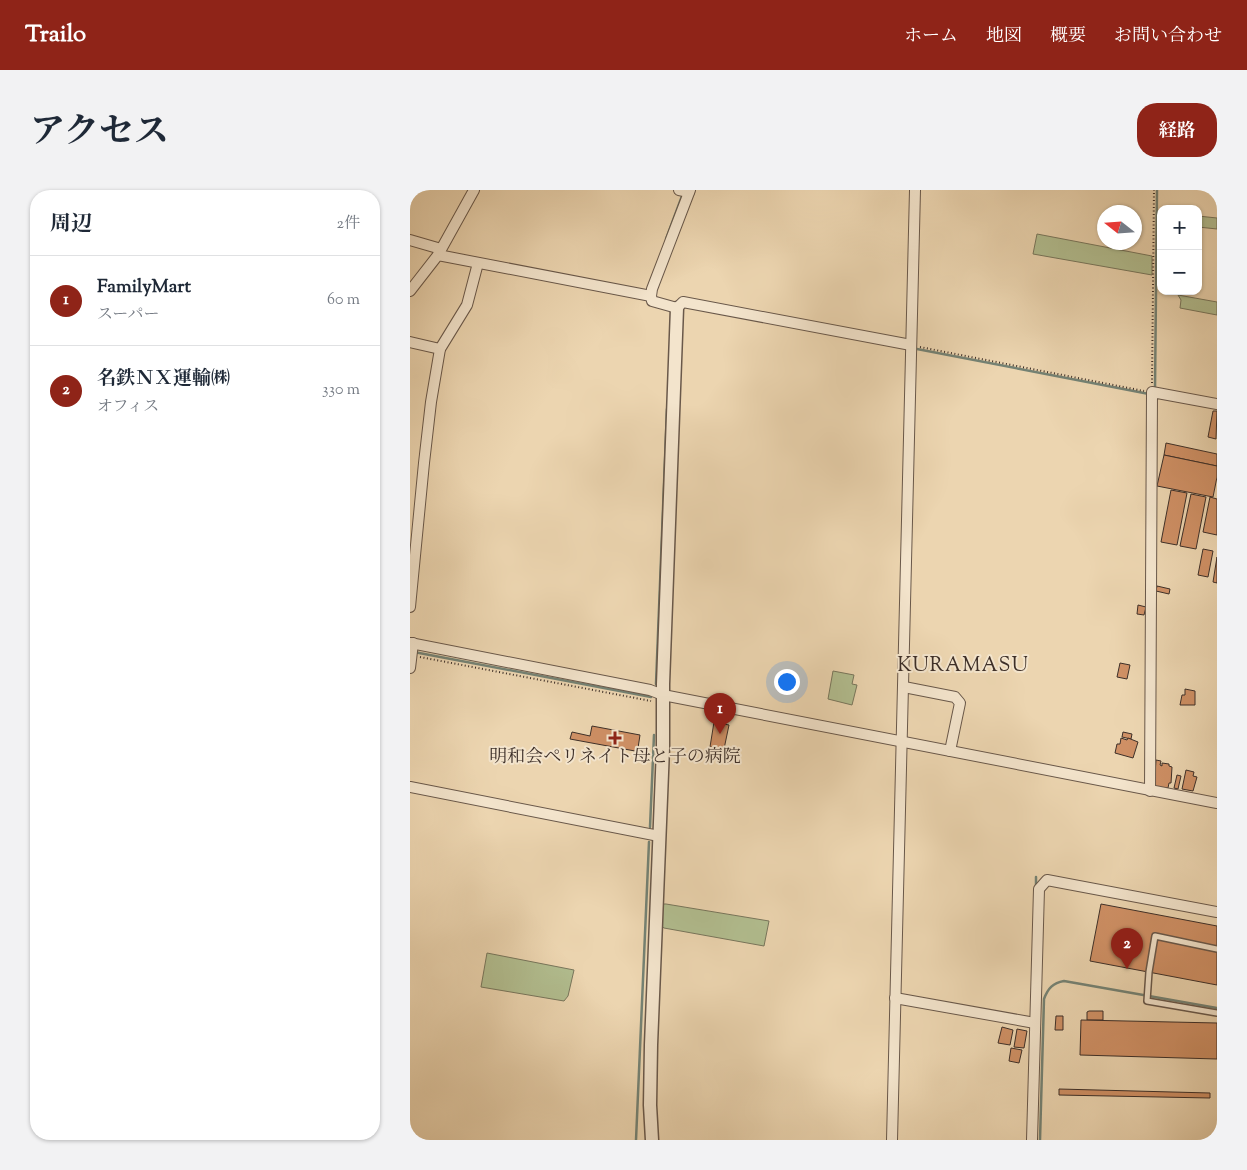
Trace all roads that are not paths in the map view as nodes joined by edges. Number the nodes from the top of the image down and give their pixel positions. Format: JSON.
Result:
{"nodes":[{"id":1,"x":474,"y":190,"type":"edge"},
{"id":2,"x":678,"y":190,"type":"edge"},
{"id":3,"x":916,"y":190,"type":"edge"},
{"id":4,"x":690,"y":191,"type":"edge"},
{"id":5,"x":410,"y":240,"type":"edge"},
{"id":6,"x":438,"y":250,"type":"junction"},
{"id":7,"x":478,"y":263,"type":"junction"},
{"id":8,"x":410,"y":291,"type":"edge"},
{"id":9,"x":651,"y":296,"type":"junction"},
{"id":10,"x":677,"y":308,"type":"junction"},
{"id":11,"x":410,"y":342,"type":"edge"},
{"id":12,"x":911,"y":345,"type":"junction"},
{"id":13,"x":440,"y":349,"type":"junction"},
{"id":14,"x":1217,"y":404,"type":"edge"},
{"id":15,"x":410,"y":607,"type":"edge"},
{"id":16,"x":411,"y":649,"type":"edge"},
{"id":17,"x":410,"y":668,"type":"edge"},
{"id":18,"x":904,"y":687,"type":"junction"},
{"id":19,"x":661,"y":698,"type":"junction"},
{"id":20,"x":902,"y":745,"type":"junction"},
{"id":21,"x":950,"y":751,"type":"junction"},
{"id":22,"x":410,"y":787,"type":"edge"},
{"id":23,"x":1150,"y":790,"type":"junction"},
{"id":24,"x":1217,"y":803,"type":"edge"},
{"id":25,"x":659,"y":836,"type":"junction"},
{"id":26,"x":1217,"y":912,"type":"edge"},
{"id":27,"x":1217,"y":949,"type":"edge"},
{"id":28,"x":896,"y":998,"type":"junction"},
{"id":29,"x":1217,"y":1013,"type":"edge"},
{"id":30,"x":1035,"y":1023,"type":"junction"},
{"id":31,"x":652,"y":1140,"type":"edge"},
{"id":32,"x":892,"y":1140,"type":"edge"},
{"id":33,"x":1032,"y":1140,"type":"edge"}],
"edges":[{"from":1,"to":6,"type":"street"},
{"from":2,"to":4,"type":"street"},
{"from":3,"to":12,"type":"street"},
{"from":4,"to":9,"type":"street"},
{"from":5,"to":6,"type":"street"},
{"from":6,"to":7,"type":"street"},
{"from":6,"to":8,"type":"street"},
{"from":7,"to":9,"type":"street"},
{"from":7,"to":13,"type":"street"},
{"from":9,"to":10,"type":"street"},
{"from":10,"to":12,"type":"street"},
{"from":10,"to":19,"type":"street"},
{"from":11,"to":13,"type":"street"},
{"from":12,"to":18,"type":"street"},
{"from":13,"to":15,"type":"street"},
{"from":14,"to":23,"type":"street"},
{"from":16,"to":17,"type":"street"},
{"from":16,"to":19,"type":"street"},
{"from":18,"to":20,"type":"street"},
{"from":18,"to":21,"type":"street"},
{"from":19,"to":20,"type":"street"},
{"from":19,"to":25,"type":"street"},
{"from":20,"to":21,"type":"street"},
{"from":20,"to":28,"type":"street"},
{"from":21,"to":23,"type":"street"},
{"from":22,"to":25,"type":"street"},
{"from":23,"to":24,"type":"street"},
{"from":25,"to":31,"type":"street"},
{"from":26,"to":30,"type":"street"},
{"from":27,"to":29,"type":"lane"},
{"from":28,"to":30,"type":"street"},
{"from":28,"to":32,"type":"street"},
{"from":30,"to":33,"type":"street"}]}
